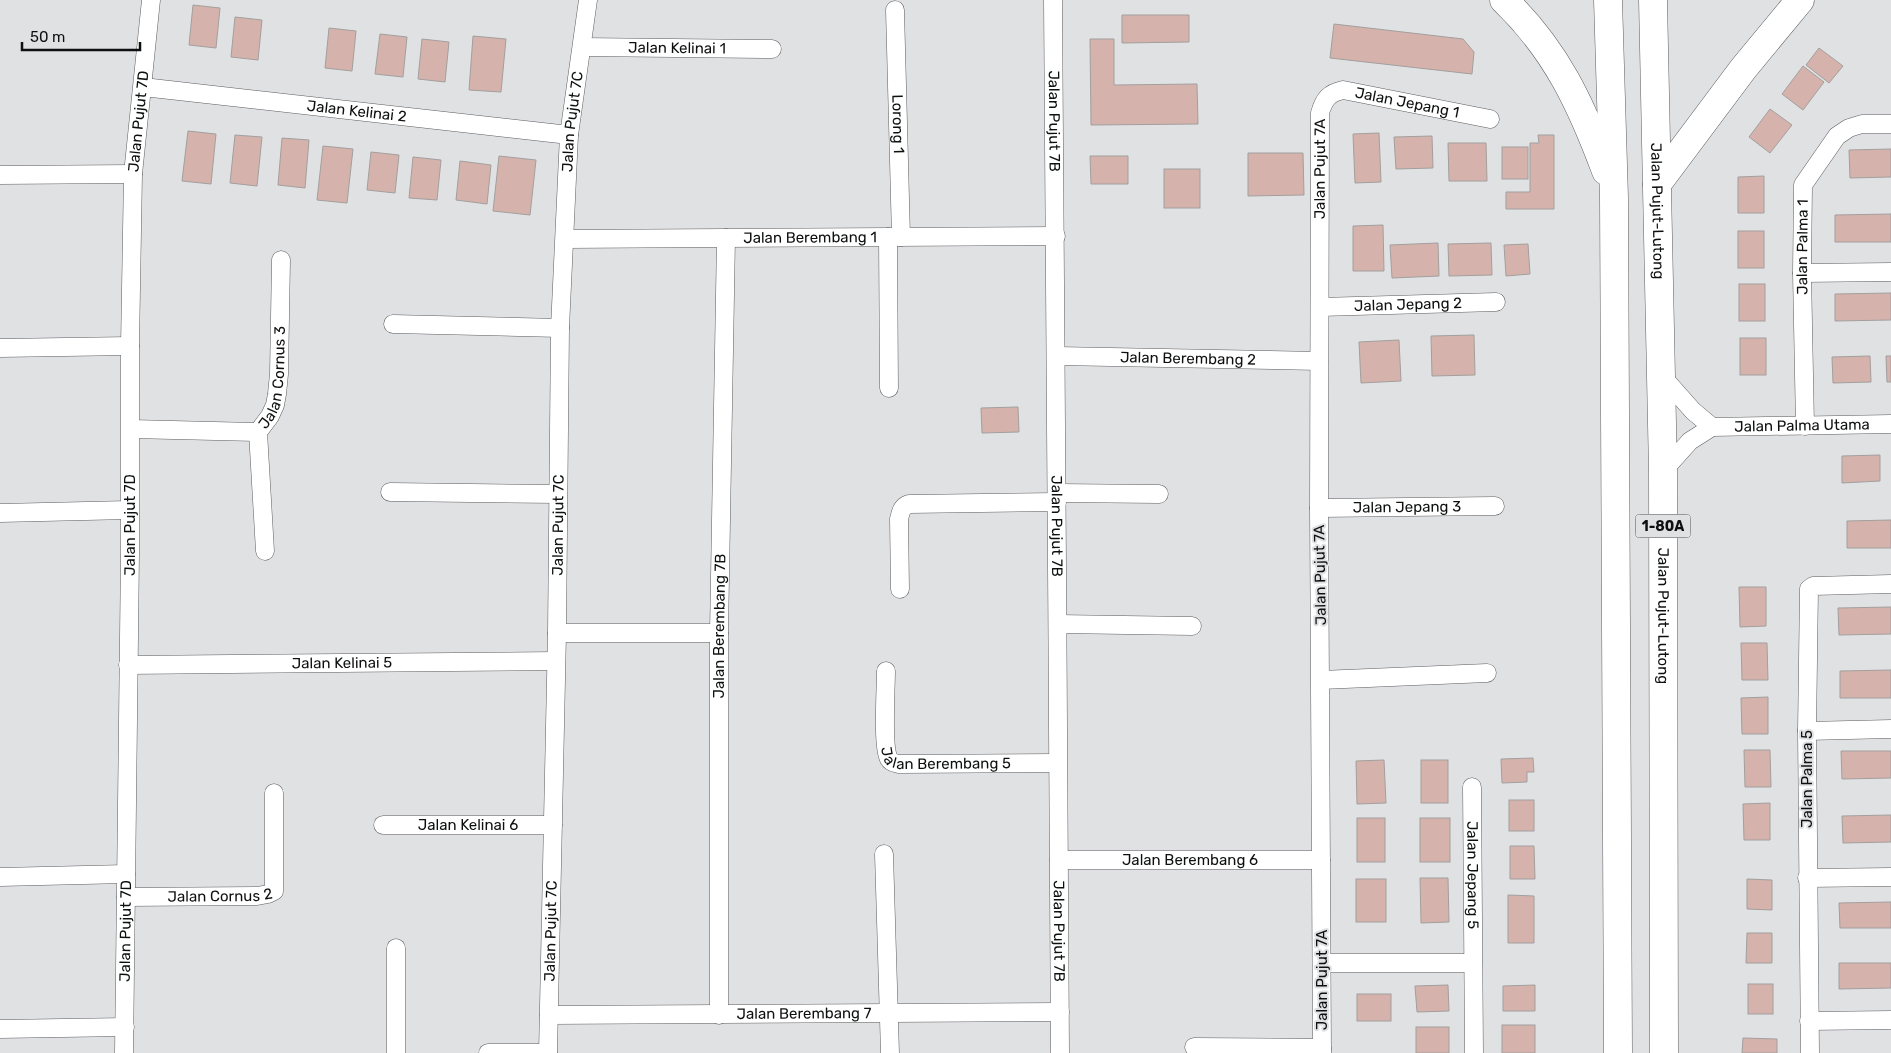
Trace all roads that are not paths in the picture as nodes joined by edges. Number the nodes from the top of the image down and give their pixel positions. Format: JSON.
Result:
{"nodes":[{"id":1,"x":151,"y":0,"type":"edge"},
{"id":2,"x":588,"y":0,"type":"edge"},
{"id":3,"x":1053,"y":0,"type":"edge"},
{"id":4,"x":1504,"y":0,"type":"edge"},
{"id":5,"x":1608,"y":0,"type":"edge"},
{"id":6,"x":1653,"y":0,"type":"edge"},
{"id":7,"x":1800,"y":0,"type":"edge"},
{"id":8,"x":895,"y":10,"type":"dead end"},
{"id":9,"x":582,"y":47,"type":"junction"},
{"id":10,"x":772,"y":49,"type":"dead end"},
{"id":11,"x":143,"y":87,"type":"junction"},
{"id":12,"x":1326,"y":98,"type":"joint"},
{"id":13,"x":1490,"y":118,"type":"dead end"},
{"id":14,"x":1891,"y":124,"type":"edge"},
{"id":15,"x":569,"y":134,"type":"junction"},
{"id":16,"x":133,"y":174,"type":"junction"},
{"id":17,"x":0,"y":175,"type":"edge"},
{"id":18,"x":1657,"y":184,"type":"junction"},
{"id":19,"x":1614,"y":198,"type":"junction"},
{"id":20,"x":1056,"y":236,"type":"junction"},
{"id":21,"x":895,"y":237,"type":"junction"},
{"id":22,"x":726,"y":238,"type":"junction"},
{"id":23,"x":565,"y":239,"type":"junction"},
{"id":24,"x":281,"y":260,"type":"dead end"},
{"id":25,"x":1891,"y":272,"type":"edge"},
{"id":26,"x":1802,"y":273,"type":"junction"},
{"id":27,"x":1496,"y":302,"type":"dead end"},
{"id":28,"x":1320,"y":308,"type":"junction"},
{"id":29,"x":393,"y":324,"type":"dead end"},
{"id":30,"x":560,"y":328,"type":"junction"},
{"id":31,"x":130,"y":346,"type":"junction"},
{"id":32,"x":0,"y":348,"type":"edge"},
{"id":33,"x":1057,"y":356,"type":"junction"},
{"id":34,"x":1319,"y":361,"type":"junction"},
{"id":35,"x":1661,"y":375,"type":"junction"},
{"id":36,"x":889,"y":388,"type":"dead end"},
{"id":37,"x":1891,"y":424,"type":"edge"},
{"id":38,"x":1804,"y":426,"type":"junction"},
{"id":39,"x":1712,"y":427,"type":"junction"},
{"id":40,"x":131,"y":429,"type":"junction"},
{"id":41,"x":258,"y":432,"type":"junction"},
{"id":42,"x":1663,"y":471,"type":"junction"},
{"id":43,"x":390,"y":492,"type":"dead end"},
{"id":44,"x":558,"y":494,"type":"junction"},
{"id":45,"x":1159,"y":494,"type":"dead end"},
{"id":46,"x":1057,"y":497,"type":"junction"},
{"id":47,"x":1495,"y":506,"type":"dead end"},
{"id":48,"x":1319,"y":508,"type":"junction"},
{"id":49,"x":129,"y":510,"type":"junction"},
{"id":50,"x":0,"y":513,"type":"edge"},
{"id":51,"x":265,"y":551,"type":"dead end"},
{"id":52,"x":1891,"y":584,"type":"edge"},
{"id":53,"x":900,"y":589,"type":"dead end"},
{"id":54,"x":1058,"y":624,"type":"junction"},
{"id":55,"x":1192,"y":626,"type":"dead end"},
{"id":56,"x":557,"y":633,"type":"junction"},
{"id":57,"x":719,"y":633,"type":"junction"},
{"id":58,"x":556,"y":661,"type":"junction"},
{"id":59,"x":128,"y":665,"type":"junction"},
{"id":60,"x":886,"y":671,"type":"dead end"},
{"id":61,"x":1487,"y":673,"type":"dead end"},
{"id":62,"x":1321,"y":680,"type":"junction"},
{"id":63,"x":1891,"y":729,"type":"edge"},
{"id":64,"x":1807,"y":731,"type":"junction"},
{"id":65,"x":1057,"y":763,"type":"junction"},
{"id":66,"x":1472,"y":788,"type":"dead end"},
{"id":67,"x":274,"y":792,"type":"dead end"},
{"id":68,"x":383,"y":825,"type":"dead end"},
{"id":69,"x":553,"y":825,"type":"junction"},
{"id":70,"x":884,"y":854,"type":"dead end"},
{"id":71,"x":1059,"y":860,"type":"junction"},
{"id":72,"x":1321,"y":860,"type":"junction"},
{"id":73,"x":126,"y":874,"type":"junction"},
{"id":74,"x":0,"y":876,"type":"edge"},
{"id":75,"x":1891,"y":877,"type":"edge"},
{"id":76,"x":1808,"y":878,"type":"junction"},
{"id":77,"x":126,"y":896,"type":"junction"},
{"id":78,"x":396,"y":948,"type":"dead end"},
{"id":79,"x":1322,"y":963,"type":"junction"},
{"id":80,"x":1474,"y":963,"type":"junction"},
{"id":81,"x":890,"y":1012,"type":"junction"},
{"id":82,"x":1060,"y":1012,"type":"junction"},
{"id":83,"x":549,"y":1015,"type":"junction"},
{"id":84,"x":719,"y":1015,"type":"junction"},
{"id":85,"x":1891,"y":1020,"type":"edge"},
{"id":86,"x":1809,"y":1021,"type":"junction"},
{"id":87,"x":125,"y":1027,"type":"junction"},
{"id":88,"x":0,"y":1029,"type":"edge"},
{"id":89,"x":1194,"y":1047,"type":"dead end"},
{"id":90,"x":1322,"y":1050,"type":"edge"},
{"id":91,"x":124,"y":1053,"type":"edge"},
{"id":92,"x":396,"y":1053,"type":"edge"},
{"id":93,"x":488,"y":1053,"type":"edge"},
{"id":94,"x":548,"y":1053,"type":"edge"},
{"id":95,"x":890,"y":1053,"type":"edge"},
{"id":96,"x":1060,"y":1053,"type":"edge"},
{"id":97,"x":1474,"y":1053,"type":"edge"},
{"id":98,"x":1618,"y":1053,"type":"edge"},
{"id":99,"x":1664,"y":1053,"type":"edge"},
{"id":100,"x":1810,"y":1053,"type":"edge"}],
"edges":[{"from":1,"to":11,"type":"street","name":"Jalan Pujut 7D"},
{"from":2,"to":9,"type":"street","name":"Jalan Pujut 7C"},
{"from":3,"to":20,"type":"street","name":"Jalan Pujut 7B"},
{"from":4,"to":19,"type":"highway"},
{"from":5,"to":19,"type":"highway"},
{"from":6,"to":18,"type":"highway","name":"Jalan Pujut-Lutong","number":"1-80A"},
{"from":7,"to":18,"type":"highway"},
{"from":8,"to":21,"type":"street","name":"Lorong 1"},
{"from":9,"to":10,"type":"street","name":"Jalan Kelinai 1"},
{"from":9,"to":15,"type":"street","name":"Jalan Pujut 7C"},
{"from":11,"to":15,"type":"street","name":"Jalan Kelinai 2"},
{"from":11,"to":16,"type":"street","name":"Jalan Pujut 7D"},
{"from":12,"to":13,"type":"street","name":"Jalan Jepang 1"},
{"from":12,"to":28,"type":"street","name":"Jalan Pujut 7A"},
{"from":14,"to":26,"type":"street","name":"Jalan Palma 1"},
{"from":15,"to":23,"type":"street","name":"Jalan Pujut 7C"},
{"from":16,"to":17,"type":"street"},
{"from":16,"to":31,"type":"street","name":"Jalan Pujut 7D"},
{"from":18,"to":35,"type":"highway","name":"Jalan Pujut-Lutong","number":"1-80A"},
{"from":19,"to":98,"type":"highway"},
{"from":20,"to":21,"type":"street","name":"Jalan Berembang 1"},
{"from":20,"to":33,"type":"street","name":"Jalan Pujut 7B"},
{"from":21,"to":22,"type":"street","name":"Jalan Berembang 1"},
{"from":21,"to":36,"type":"street","name":"Lorong 1"},
{"from":22,"to":23,"type":"street","name":"Jalan Berembang 1"},
{"from":22,"to":57,"type":"street","name":"Jalan Berembang 7B"},
{"from":23,"to":30,"type":"street","name":"Jalan Pujut 7C"},
{"from":24,"to":41,"type":"street","name":"Jalan Cornus 3"},
{"from":25,"to":26,"type":"street"},
{"from":26,"to":38,"type":"street","name":"Jalan Palma 1"},
{"from":27,"to":28,"type":"street","name":"Jalan Jepang 2"},
{"from":28,"to":34,"type":"street","name":"Jalan Pujut 7A"},
{"from":29,"to":30,"type":"street"},
{"from":30,"to":44,"type":"street","name":"Jalan Pujut 7C"},
{"from":31,"to":32,"type":"street"},
{"from":31,"to":40,"type":"street","name":"Jalan Pujut 7D"},
{"from":33,"to":34,"type":"street","name":"Jalan Berembang 2"},
{"from":33,"to":46,"type":"street","name":"Jalan Pujut 7B"},
{"from":34,"to":48,"type":"street","name":"Jalan Pujut 7A"},
{"from":35,"to":39,"type":"street"},
{"from":35,"to":42,"type":"highway","name":"Jalan Pujut-Lutong","number":"1-80A"},
{"from":37,"to":38,"type":"street","name":"Jalan Palma Utama"},
{"from":38,"to":39,"type":"street","name":"Jalan Palma Utama"},
{"from":39,"to":42,"type":"street"},
{"from":40,"to":41,"type":"street"},
{"from":40,"to":49,"type":"street","name":"Jalan Pujut 7D"},
{"from":41,"to":51,"type":"street","name":"Jalan Cornus 3"},
{"from":42,"to":99,"type":"highway","name":"Jalan Pujut-Lutong","number":"1-80A"},
{"from":43,"to":44,"type":"street"},
{"from":44,"to":56,"type":"street","name":"Jalan Pujut 7C"},
{"from":45,"to":46,"type":"street"},
{"from":46,"to":53,"type":"street"},
{"from":46,"to":54,"type":"street","name":"Jalan Pujut 7B"},
{"from":47,"to":48,"type":"street","name":"Jalan Jepang 3"},
{"from":48,"to":62,"type":"street","name":"Jalan Pujut 7A"},
{"from":49,"to":50,"type":"street"},
{"from":49,"to":59,"type":"street","name":"Jalan Pujut 7D"},
{"from":52,"to":64,"type":"street","name":"Jalan Palma 5"},
{"from":54,"to":55,"type":"street"},
{"from":54,"to":65,"type":"street","name":"Jalan Pujut 7B"},
{"from":56,"to":57,"type":"street"},
{"from":56,"to":58,"type":"street","name":"Jalan Pujut 7C"},
{"from":57,"to":84,"type":"street","name":"Jalan Berembang 7B"},
{"from":58,"to":59,"type":"street","name":"Jalan Kelinai 5"},
{"from":58,"to":69,"type":"street","name":"Jalan Pujut 7C"},
{"from":59,"to":73,"type":"street","name":"Jalan Pujut 7D"},
{"from":60,"to":65,"type":"street","name":"Jalan Berembang 5"},
{"from":61,"to":62,"type":"street"},
{"from":62,"to":72,"type":"street","name":"Jalan Pujut 7A"},
{"from":63,"to":64,"type":"street"},
{"from":64,"to":76,"type":"street","name":"Jalan Palma 5"},
{"from":65,"to":71,"type":"street","name":"Jalan Pujut 7B"},
{"from":66,"to":80,"type":"street","name":"Jalan Jepang 5"},
{"from":67,"to":77,"type":"street","name":"Jalan Cornus 2"},
{"from":68,"to":69,"type":"street","name":"Jalan Kelinai 6"},
{"from":69,"to":83,"type":"street","name":"Jalan Pujut 7C"},
{"from":70,"to":81,"type":"street"},
{"from":71,"to":72,"type":"street","name":"Jalan Berembang 6"},
{"from":71,"to":82,"type":"street","name":"Jalan Pujut 7B"},
{"from":72,"to":79,"type":"street","name":"Jalan Pujut 7A"},
{"from":73,"to":74,"type":"street"},
{"from":73,"to":77,"type":"street","name":"Jalan Pujut 7D"},
{"from":75,"to":76,"type":"street"},
{"from":76,"to":86,"type":"street","name":"Jalan Palma 5"},
{"from":77,"to":87,"type":"street","name":"Jalan Pujut 7D"},
{"from":78,"to":92,"type":"street"},
{"from":79,"to":80,"type":"street"},
{"from":79,"to":90,"type":"street","name":"Jalan Pujut 7A"},
{"from":80,"to":97,"type":"street","name":"Jalan Jepang 5"},
{"from":81,"to":82,"type":"street","name":"Jalan Berembang 7"},
{"from":81,"to":84,"type":"street","name":"Jalan Berembang 7"},
{"from":81,"to":95,"type":"street"},
{"from":82,"to":96,"type":"street","name":"Jalan Pujut 7B"},
{"from":83,"to":84,"type":"street","name":"Jalan Berembang 7"},
{"from":83,"to":94,"type":"street","name":"Jalan Pujut 7C"},
{"from":85,"to":86,"type":"street"},
{"from":86,"to":100,"type":"street","name":"Jalan Palma 5"},
{"from":87,"to":88,"type":"street"},
{"from":87,"to":91,"type":"street","name":"Jalan Pujut 7D"},
{"from":89,"to":90,"type":"street"},
{"from":93,"to":94,"type":"street"}]}
